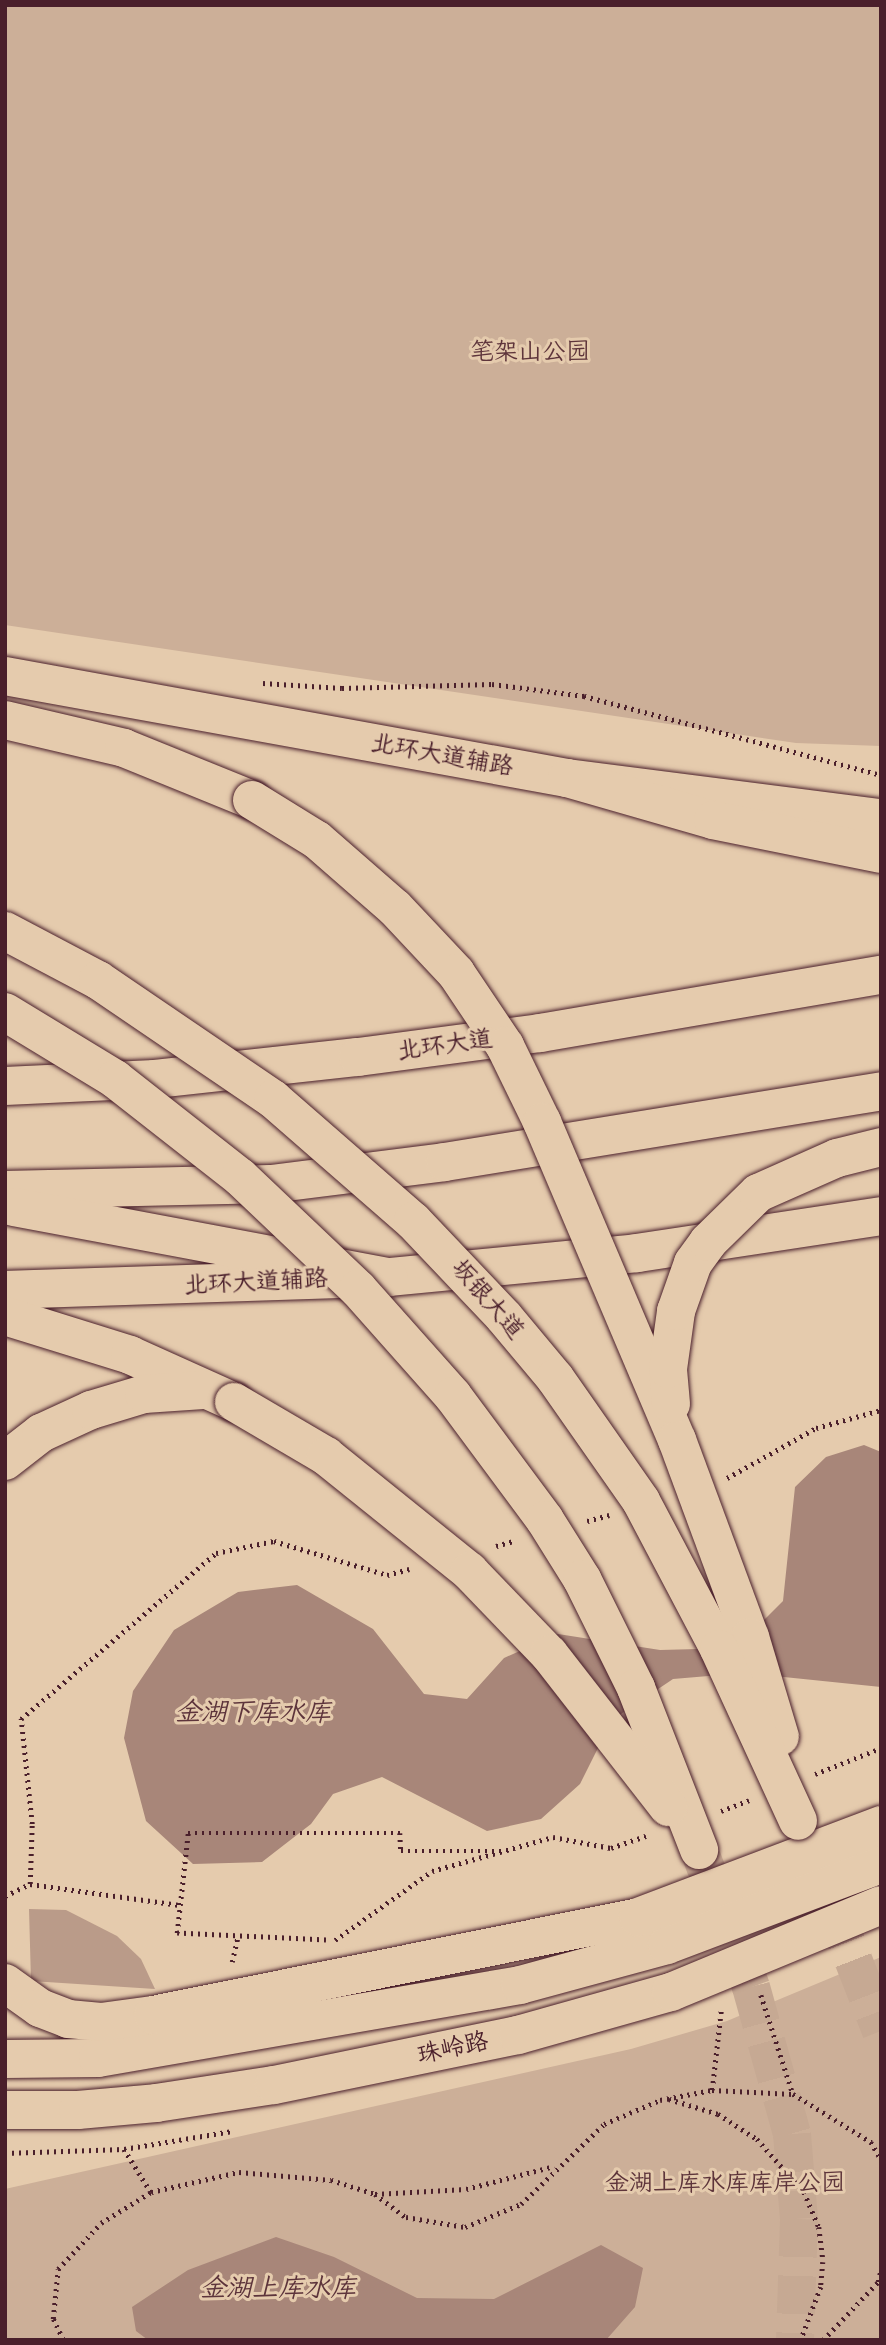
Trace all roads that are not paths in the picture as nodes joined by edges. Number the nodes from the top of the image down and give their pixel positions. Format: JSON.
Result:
{"nodes":[{"id":1,"x":5,"y":676,"type":"edge"},
{"id":2,"x":5,"y":720,"type":"edge"},
{"id":3,"x":567,"y":778,"type":"junction"},
{"id":4,"x":881,"y":817,"type":"edge"},
{"id":5,"x":881,"y":854,"type":"edge"},
{"id":6,"x":5,"y":931,"type":"edge"},
{"id":7,"x":881,"y":975,"type":"edge"},
{"id":8,"x":5,"y":1012,"type":"edge"},
{"id":9,"x":5,"y":1086,"type":"edge"},
{"id":10,"x":881,"y":1091,"type":"edge"},
{"id":11,"x":881,"y":1147,"type":"edge"},
{"id":12,"x":5,"y":1190,"type":"edge"},
{"id":13,"x":5,"y":1205,"type":"edge"},
{"id":14,"x":881,"y":1216,"type":"edge"},
{"id":15,"x":389,"y":1277,"type":"junction"},
{"id":16,"x":5,"y":1290,"type":"edge"},
{"id":17,"x":5,"y":1316,"type":"edge"},
{"id":18,"x":223,"y":1397,"type":"junction"},
{"id":19,"x":677,"y":1440,"type":"junction"},
{"id":20,"x":5,"y":1461,"type":"edge"},
{"id":21,"x":881,"y":1825,"type":"edge"},
{"id":22,"x":881,"y":1864,"type":"edge"},
{"id":23,"x":881,"y":1905,"type":"edge"},
{"id":24,"x":5,"y":1983,"type":"edge"},
{"id":25,"x":9,"y":2057,"type":"edge"},
{"id":26,"x":5,"y":2110,"type":"edge"}],
"edges":[{"from":1,"to":3,"type":"main road","name":"北环大道辅路"},
{"from":2,"to":19,"type":"main road","bridge":true},
{"from":3,"to":4,"type":"main road","name":"北环大道辅路"},
{"from":3,"to":5,"type":"main road"},
{"from":6,"to":19,"type":"main road","name":"坂银大道","bridge":true},
{"from":7,"to":9,"type":"main road","name":"北环大道"},
{"from":8,"to":18,"type":"main road","bridge":true},
{"from":10,"to":12,"type":"main road"},
{"from":11,"to":19,"type":"main road","bridge":true},
{"from":13,"to":15,"type":"main road"},
{"from":14,"to":15,"type":"main road","name":"北环大道辅路"},
{"from":15,"to":16,"type":"main road","name":"北环大道辅路"},
{"from":17,"to":18,"type":"main road"},
{"from":18,"to":20,"type":"main road"},
{"from":21,"to":24,"type":"main road"},
{"from":22,"to":25,"type":"main road","name":"珠岭路"},
{"from":23,"to":26,"type":"main road","name":"珠岭路"}]}
